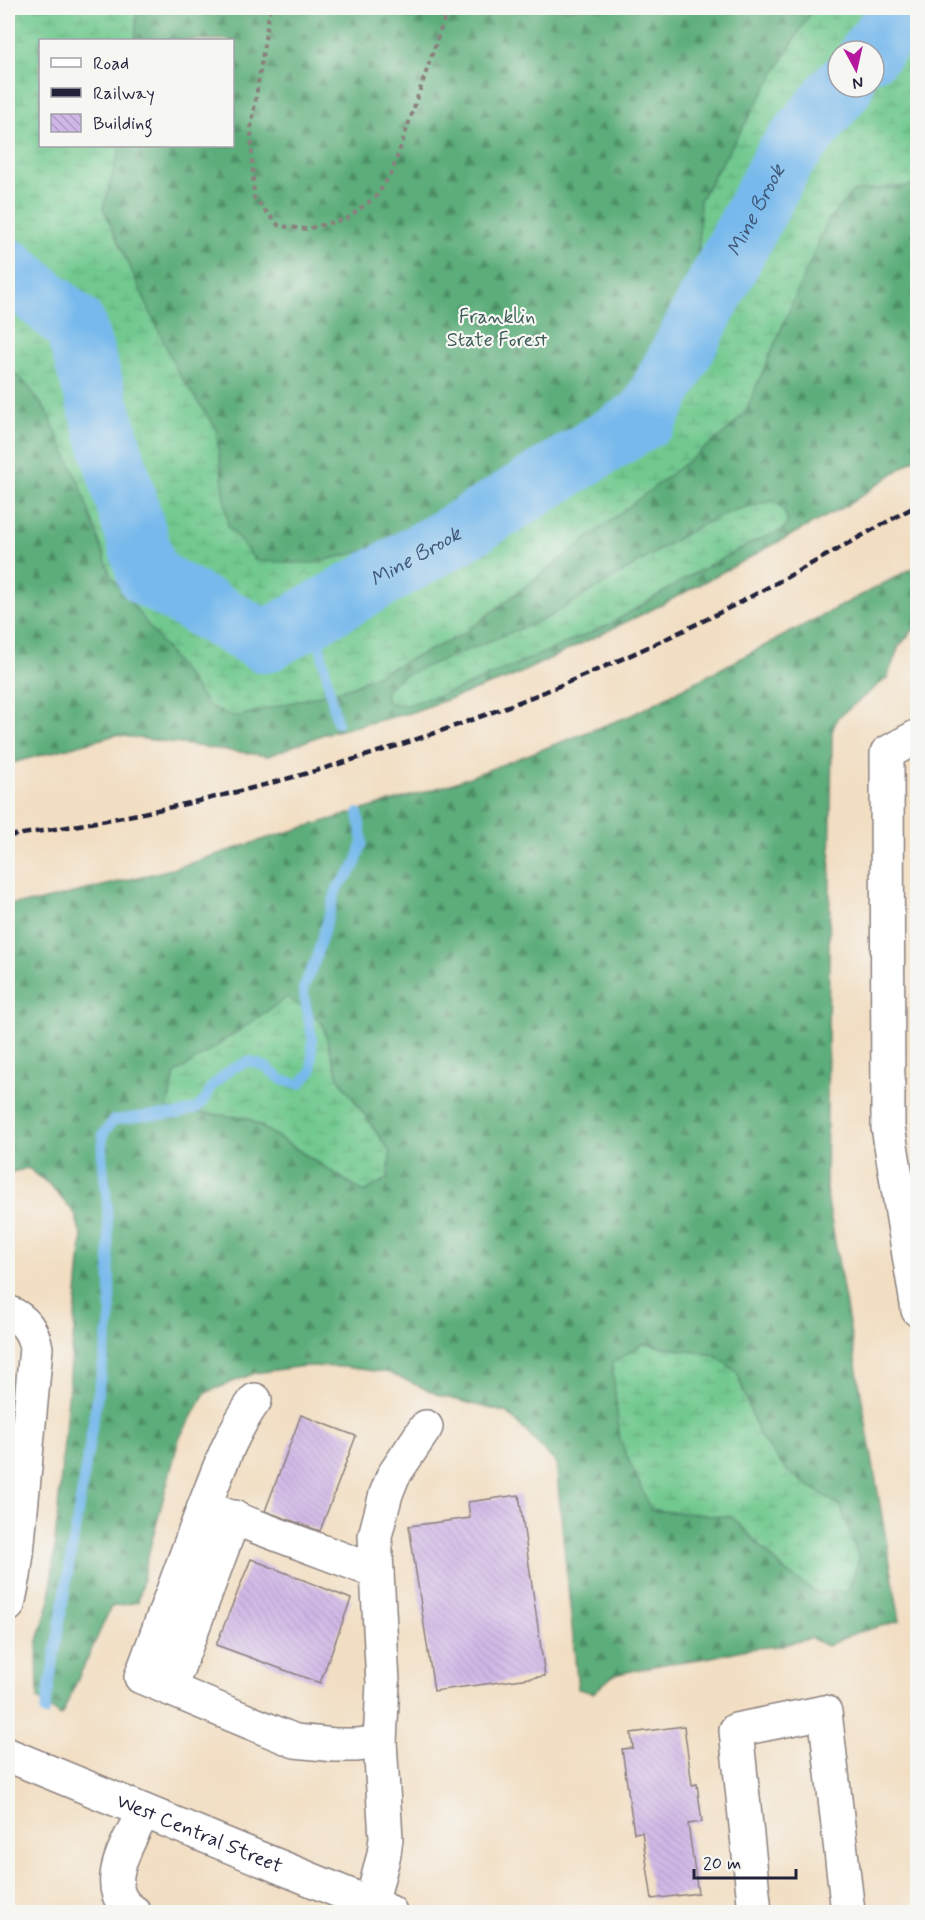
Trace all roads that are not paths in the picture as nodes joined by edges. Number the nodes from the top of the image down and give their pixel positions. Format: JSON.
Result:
{"nodes":[{"id":1,"x":918,"y":736,"type":"edge"},
{"id":2,"x":918,"y":1310,"type":"edge"},
{"id":3,"x":8,"y":1312,"type":"edge"},
{"id":4,"x":255,"y":1400,"type":"dead end"},
{"id":5,"x":426,"y":1427,"type":"dead end"},
{"id":6,"x":204,"y":1507,"type":"junction"},
{"id":7,"x":234,"y":1517,"type":"junction"},
{"id":8,"x":377,"y":1572,"type":"junction"},
{"id":9,"x":8,"y":1605,"type":"edge"},
{"id":10,"x":155,"y":1683,"type":"junction"},
{"id":11,"x":380,"y":1742,"type":"junction"},
{"id":12,"x":8,"y":1755,"type":"edge"},
{"id":13,"x":144,"y":1811,"type":"junction"},
{"id":14,"x":360,"y":1906,"type":"edge"},
{"id":15,"x":134,"y":1912,"type":"edge"},
{"id":16,"x":755,"y":1912,"type":"edge"},
{"id":17,"x":848,"y":1912,"type":"edge"}],
"edges":[{"from":1,"to":2,"type":"main road"},
{"from":3,"to":9,"type":"main road"},
{"from":4,"to":6,"type":"main road"},
{"from":5,"to":8,"type":"main road"},
{"from":6,"to":7,"type":"main road"},
{"from":6,"to":10,"type":"main road"},
{"from":7,"to":8,"type":"main road"},
{"from":7,"to":10,"type":"main road"},
{"from":8,"to":11,"type":"main road"},
{"from":10,"to":11,"type":"main road"},
{"from":11,"to":14,"type":"main road"},
{"from":12,"to":13,"type":"main road","name":"West Central Street"},
{"from":13,"to":14,"type":"main road","name":"West Central Street"},
{"from":13,"to":15,"type":"main road"},
{"from":16,"to":17,"type":"main road"}]}
